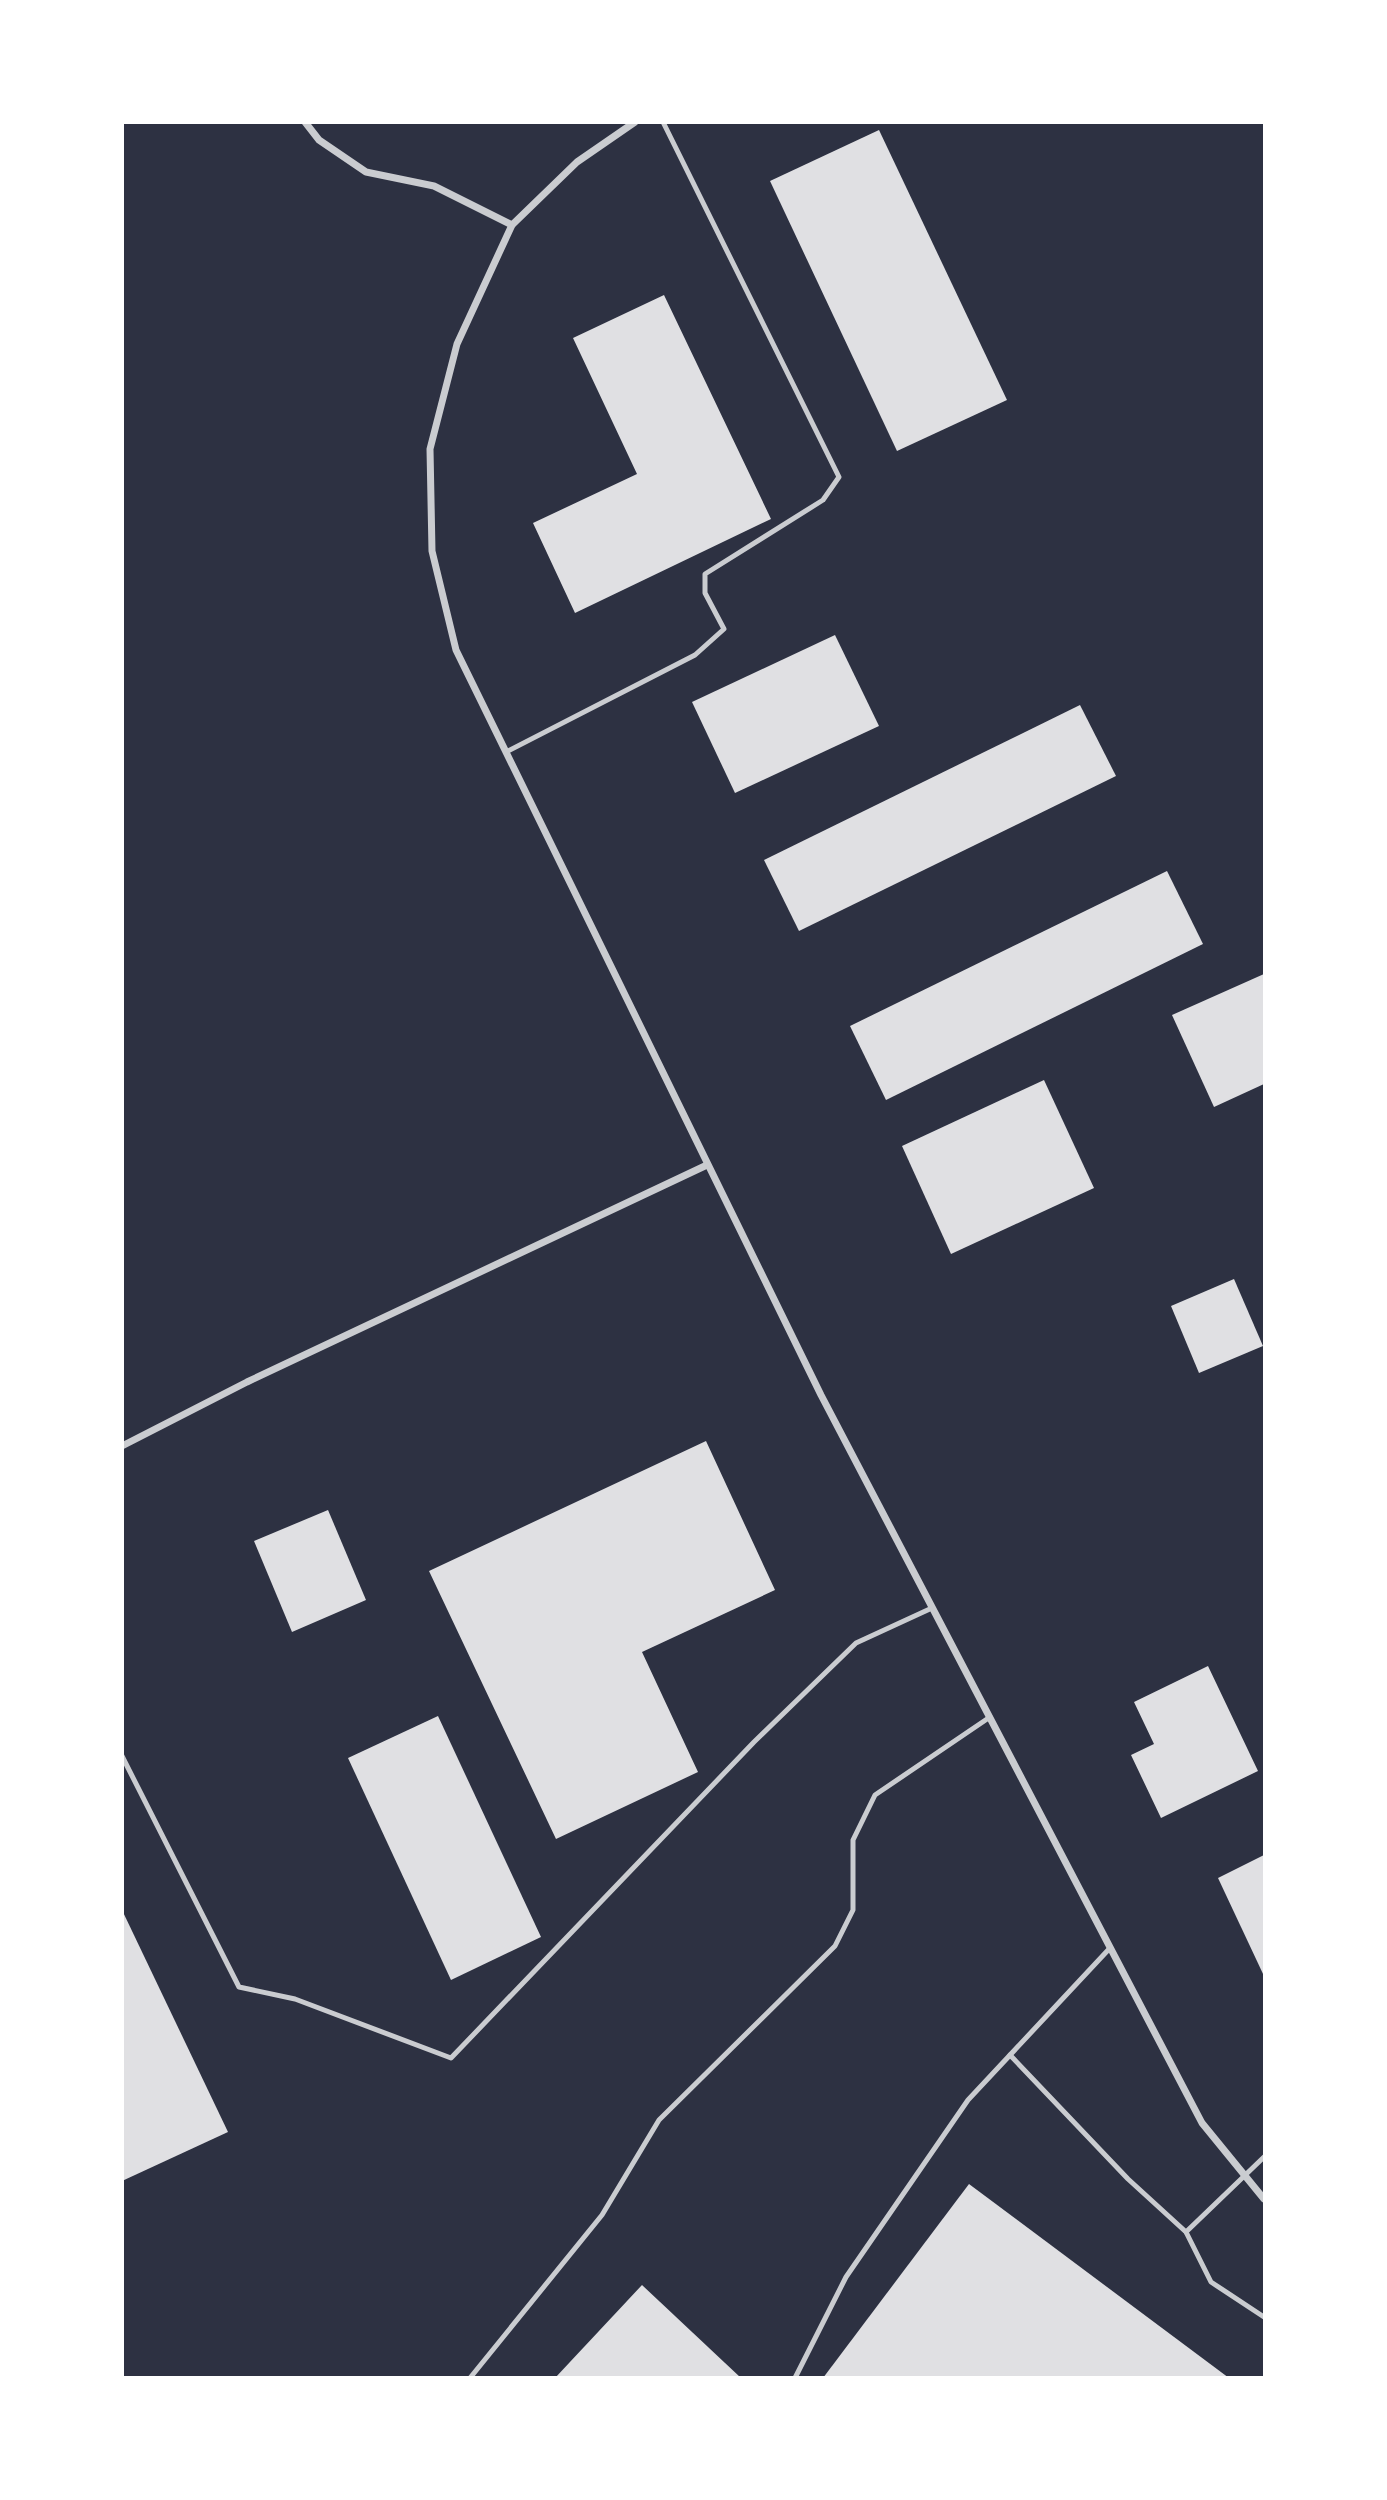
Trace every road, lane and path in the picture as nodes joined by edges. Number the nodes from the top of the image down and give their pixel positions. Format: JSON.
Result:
{"nodes":[{"id":1,"x":305,"y":122,"type":"edge"},
{"id":2,"x":635,"y":122,"type":"edge"},
{"id":3,"x":663,"y":122,"type":"edge"},
{"id":4,"x":512,"y":225,"type":"junction"},
{"id":5,"x":506,"y":752,"type":"junction"},
{"id":6,"x":707,"y":1165,"type":"junction"},
{"id":7,"x":122,"y":1446,"type":"edge"},
{"id":8,"x":932,"y":1608,"type":"junction"},
{"id":9,"x":989,"y":1717,"type":"junction"},
{"id":10,"x":122,"y":1756,"type":"edge"},
{"id":11,"x":1110,"y":1948,"type":"junction"},
{"id":12,"x":1010,"y":2055,"type":"junction"},
{"id":13,"x":1265,"y":2157,"type":"edge"},
{"id":14,"x":1244,"y":2174,"type":"junction"},
{"id":15,"x":1265,"y":2199,"type":"edge"},
{"id":16,"x":1186,"y":2232,"type":"junction"},
{"id":17,"x":1265,"y":2317,"type":"edge"},
{"id":18,"x":470,"y":2378,"type":"edge"},
{"id":19,"x":795,"y":2378,"type":"edge"}],
"edges":[{"from":1,"to":4,"type":"street"},
{"from":2,"to":4,"type":"street"},
{"from":3,"to":5,"type":"lane"},
{"from":4,"to":5,"type":"street"},
{"from":5,"to":6,"type":"street"},
{"from":6,"to":7,"type":"street"},
{"from":6,"to":8,"type":"street"},
{"from":8,"to":9,"type":"street"},
{"from":8,"to":10,"type":"lane"},
{"from":9,"to":11,"type":"street"},
{"from":9,"to":18,"type":"lane"},
{"from":11,"to":12,"type":"lane"},
{"from":11,"to":14,"type":"street"},
{"from":12,"to":16,"type":"lane"},
{"from":12,"to":19,"type":"lane"},
{"from":13,"to":14,"type":"lane"},
{"from":14,"to":15,"type":"street"},
{"from":14,"to":16,"type":"lane"},
{"from":16,"to":17,"type":"lane"}]}
